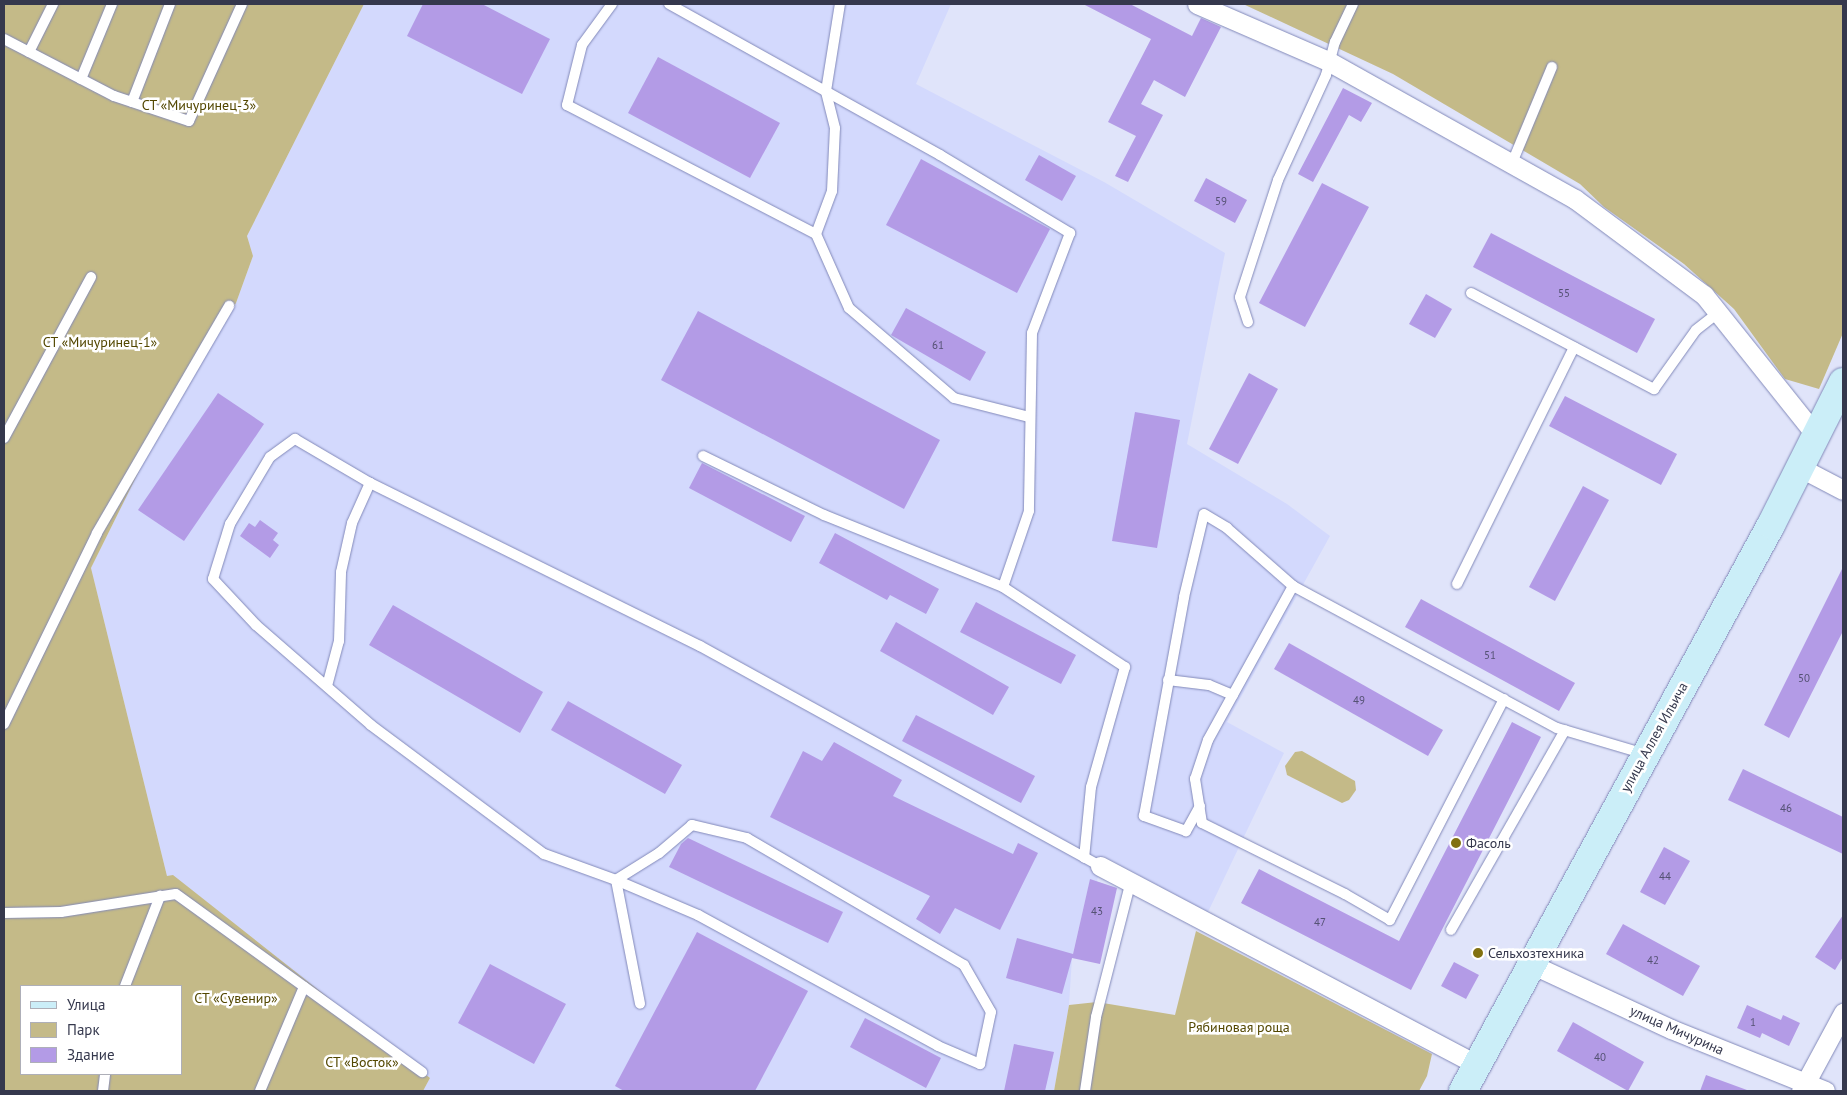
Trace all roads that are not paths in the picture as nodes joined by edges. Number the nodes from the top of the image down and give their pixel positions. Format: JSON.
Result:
{"nodes":[{"id":1,"x":53,"y":4,"type":"edge"},
{"id":2,"x":112,"y":4,"type":"edge"},
{"id":3,"x":170,"y":4,"type":"edge"},
{"id":4,"x":242,"y":4,"type":"edge"},
{"id":5,"x":612,"y":4,"type":"edge"},
{"id":6,"x":669,"y":4,"type":"edge"},
{"id":7,"x":840,"y":4,"type":"edge"},
{"id":8,"x":1197,"y":4,"type":"edge"},
{"id":9,"x":1354,"y":4,"type":"edge"},
{"id":10,"x":4,"y":39,"type":"edge"},
{"id":11,"x":29,"y":52,"type":"junction"},
{"id":12,"x":1328,"y":60,"type":"junction"},
{"id":13,"x":1552,"y":67,"type":"dead end"},
{"id":14,"x":81,"y":79,"type":"junction"},
{"id":15,"x":826,"y":91,"type":"junction"},
{"id":16,"x":132,"y":102,"type":"junction"},
{"id":17,"x":1512,"y":163,"type":"junction"},
{"id":18,"x":816,"y":234,"type":"junction"},
{"id":19,"x":91,"y":276,"type":"dead end"},
{"id":20,"x":1471,"y":292,"type":"dead end"},
{"id":21,"x":229,"y":306,"type":"dead end"},
{"id":22,"x":1718,"y":313,"type":"junction"},
{"id":23,"x":1248,"y":322,"type":"dead end"},
{"id":24,"x":1574,"y":347,"type":"junction"},
{"id":25,"x":1843,"y":382,"type":"edge"},
{"id":26,"x":1029,"y":417,"type":"junction"},
{"id":27,"x":1815,"y":434,"type":"junction"},
{"id":28,"x":4,"y":438,"type":"edge"},
{"id":29,"x":703,"y":456,"type":"dead end"},
{"id":30,"x":1799,"y":467,"type":"junction"},
{"id":31,"x":370,"y":483,"type":"junction"},
{"id":32,"x":1843,"y":490,"type":"edge"},
{"id":33,"x":1457,"y":584,"type":"dead end"},
{"id":34,"x":1294,"y":586,"type":"junction"},
{"id":35,"x":1003,"y":587,"type":"junction"},
{"id":36,"x":1168,"y":680,"type":"junction"},
{"id":37,"x":327,"y":686,"type":"junction"},
{"id":38,"x":1233,"y":694,"type":"junction"},
{"id":39,"x":1504,"y":699,"type":"junction"},
{"id":40,"x":4,"y":724,"type":"edge"},
{"id":41,"x":1565,"y":730,"type":"junction"},
{"id":42,"x":1645,"y":754,"type":"junction"},
{"id":43,"x":1200,"y":806,"type":"junction"},
{"id":44,"x":1092,"y":862,"type":"junction"},
{"id":45,"x":616,"y":880,"type":"junction"},
{"id":46,"x":1131,"y":881,"type":"junction"},
{"id":47,"x":160,"y":896,"type":"junction"},
{"id":48,"x":4,"y":913,"type":"edge"},
{"id":49,"x":1451,"y":930,"type":"dead end"},
{"id":50,"x":1531,"y":964,"type":"junction"},
{"id":51,"x":125,"y":985,"type":"edge"},
{"id":52,"x":304,"y":987,"type":"junction"},
{"id":53,"x":640,"y":1004,"type":"dead end"},
{"id":54,"x":1843,"y":1014,"type":"edge"},
{"id":55,"x":1477,"y":1065,"type":"junction"},
{"id":56,"x":422,"y":1072,"type":"dead end"},
{"id":57,"x":105,"y":1075,"type":"edge"},
{"id":58,"x":1803,"y":1088,"type":"edge"},
{"id":59,"x":103,"y":1091,"type":"edge"},
{"id":60,"x":260,"y":1091,"type":"edge"},
{"id":61,"x":1085,"y":1091,"type":"edge"},
{"id":62,"x":1463,"y":1091,"type":"edge"},
{"id":63,"x":1825,"y":1091,"type":"edge"}],
"edges":[{"from":1,"to":11,"type":"lane"},
{"from":2,"to":14,"type":"lane"},
{"from":3,"to":16,"type":"lane"},
{"from":4,"to":16,"type":"lane"},
{"from":5,"to":18,"type":"lane"},
{"from":6,"to":15,"type":"lane"},
{"from":7,"to":15,"type":"lane"},
{"from":8,"to":12,"type":"street"},
{"from":9,"to":12,"type":"lane"},
{"from":10,"to":11,"type":"lane"},
{"from":11,"to":14,"type":"lane"},
{"from":12,"to":17,"type":"street"},
{"from":12,"to":23,"type":"lane"},
{"from":13,"to":17,"type":"lane"},
{"from":14,"to":16,"type":"lane"},
{"from":15,"to":18,"type":"lane"},
{"from":15,"to":26,"type":"lane"},
{"from":17,"to":22,"type":"street"},
{"from":18,"to":26,"type":"lane"},
{"from":19,"to":28,"type":"lane"},
{"from":20,"to":24,"type":"lane"},
{"from":21,"to":40,"type":"lane"},
{"from":22,"to":24,"type":"lane"},
{"from":22,"to":27,"type":"street"},
{"from":24,"to":33,"type":"lane"},
{"from":25,"to":27,"type":"main road","name":"улица Аллея Ильича"},
{"from":26,"to":35,"type":"lane"},
{"from":27,"to":30,"type":"main road","name":"улица Аллея Ильича"},
{"from":29,"to":35,"type":"lane"},
{"from":30,"to":32,"type":"street"},
{"from":30,"to":42,"type":"main road","name":"улица Аллея Ильича"},
{"from":31,"to":37,"type":"lane"},
{"from":31,"to":37,"type":"lane"},
{"from":31,"to":44,"type":"lane"},
{"from":34,"to":36,"type":"lane"},
{"from":34,"to":38,"type":"lane"},
{"from":34,"to":39,"type":"lane"},
{"from":35,"to":44,"type":"lane"},
{"from":36,"to":38,"type":"lane"},
{"from":36,"to":43,"type":"lane"},
{"from":37,"to":45,"type":"lane"},
{"from":38,"to":43,"type":"lane"},
{"from":39,"to":41,"type":"lane"},
{"from":39,"to":43,"type":"lane"},
{"from":41,"to":42,"type":"lane"},
{"from":41,"to":49,"type":"lane"},
{"from":42,"to":50,"type":"main road","name":"улица Аллея Ильича"},
{"from":44,"to":46,"type":"street"},
{"from":45,"to":45,"type":"lane"},
{"from":45,"to":53,"type":"lane"},
{"from":46,"to":55,"type":"street"},
{"from":46,"to":61,"type":"lane"},
{"from":47,"to":48,"type":"lane"},
{"from":47,"to":51,"type":"lane"},
{"from":47,"to":52,"type":"lane"},
{"from":50,"to":55,"type":"main road","name":"улица Аллея Ильича"},
{"from":50,"to":58,"type":"street","name":"улица Мичурина"},
{"from":52,"to":56,"type":"lane"},
{"from":52,"to":60,"type":"lane"},
{"from":54,"to":58,"type":"street"},
{"from":55,"to":62,"type":"main road","name":"улица Аллея Ильича"},
{"from":57,"to":59,"type":"lane"},
{"from":58,"to":63,"type":"street","name":"улица Мичурина"}]}
